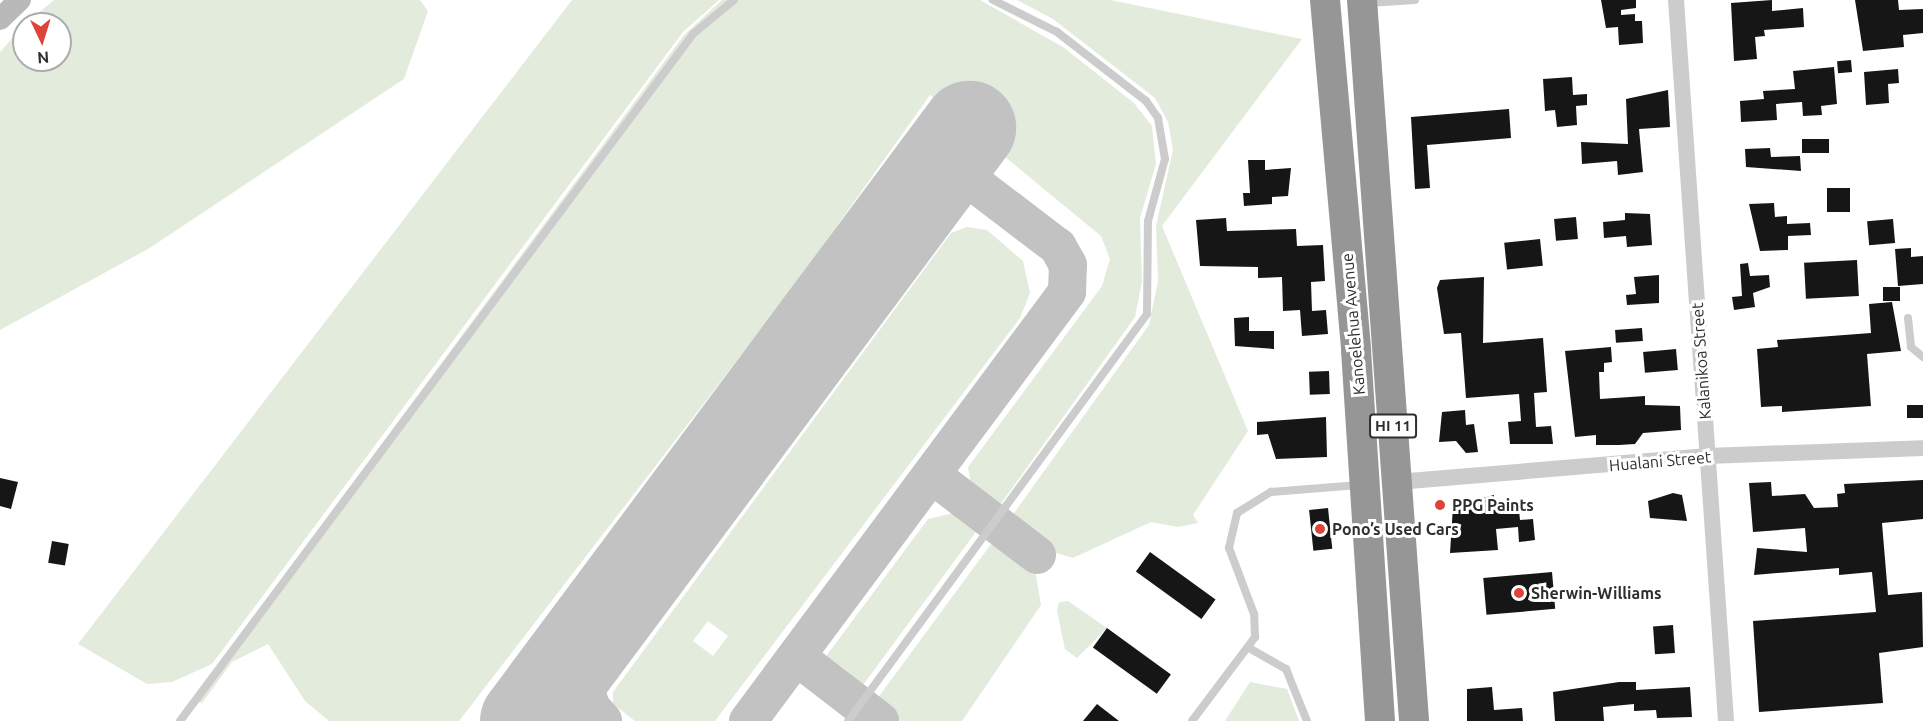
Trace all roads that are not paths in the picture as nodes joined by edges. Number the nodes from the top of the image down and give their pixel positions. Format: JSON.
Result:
{"nodes":[{"id":1,"x":20,"y":0,"type":"edge"},
{"id":2,"x":734,"y":0,"type":"edge"},
{"id":3,"x":993,"y":0,"type":"edge"},
{"id":4,"x":1325,"y":0,"type":"edge"},
{"id":5,"x":1415,"y":0,"type":"edge"},
{"id":6,"x":1676,"y":0,"type":"edge"},
{"id":7,"x":1362,"y":2,"type":"edge"},
{"id":8,"x":0,"y":19,"type":"edge"},
{"id":9,"x":1908,"y":318,"type":"dead end"},
{"id":10,"x":1923,"y":357,"type":"edge"},
{"id":11,"x":1923,"y":448,"type":"edge"},
{"id":12,"x":1708,"y":456,"type":"junction"},
{"id":13,"x":1397,"y":482,"type":"junction"},
{"id":14,"x":1365,"y":484,"type":"junction"},
{"id":15,"x":1249,"y":648,"type":"junction"},
{"id":16,"x":180,"y":721,"type":"edge"},
{"id":17,"x":848,"y":721,"type":"edge"},
{"id":18,"x":1192,"y":721,"type":"edge"},
{"id":19,"x":1307,"y":721,"type":"edge"},
{"id":20,"x":1380,"y":721,"type":"edge"},
{"id":21,"x":1414,"y":721,"type":"edge"},
{"id":22,"x":1726,"y":721,"type":"edge"}],
"edges":[{"from":1,"to":8,"type":"street"},
{"from":2,"to":16,"type":"lane"},
{"from":3,"to":17,"type":"lane"},
{"from":4,"to":14,"type":"highway","name":"Kanoelehua Avenue","number":"HI 11"},
{"from":5,"to":7,"type":"lane"},
{"from":6,"to":12,"type":"street","name":"Kalanikoa Street"},
{"from":7,"to":13,"type":"highway","name":"Kanoelehua Avenue","number":"HI 11"},
{"from":9,"to":10,"type":"lane"},
{"from":11,"to":12,"type":"street","name":"Hualani Street"},
{"from":12,"to":13,"type":"street","name":"Hualani Street"},
{"from":12,"to":22,"type":"street","name":"Kalanikoa Street"},
{"from":13,"to":21,"type":"highway","name":"Kanoelehua Avenue","number":"HI 11"},
{"from":14,"to":15,"type":"lane"},
{"from":14,"to":20,"type":"highway","name":"Kanoelehua Avenue","number":"HI 11"},
{"from":15,"to":18,"type":"lane"},
{"from":15,"to":19,"type":"lane"}]}
